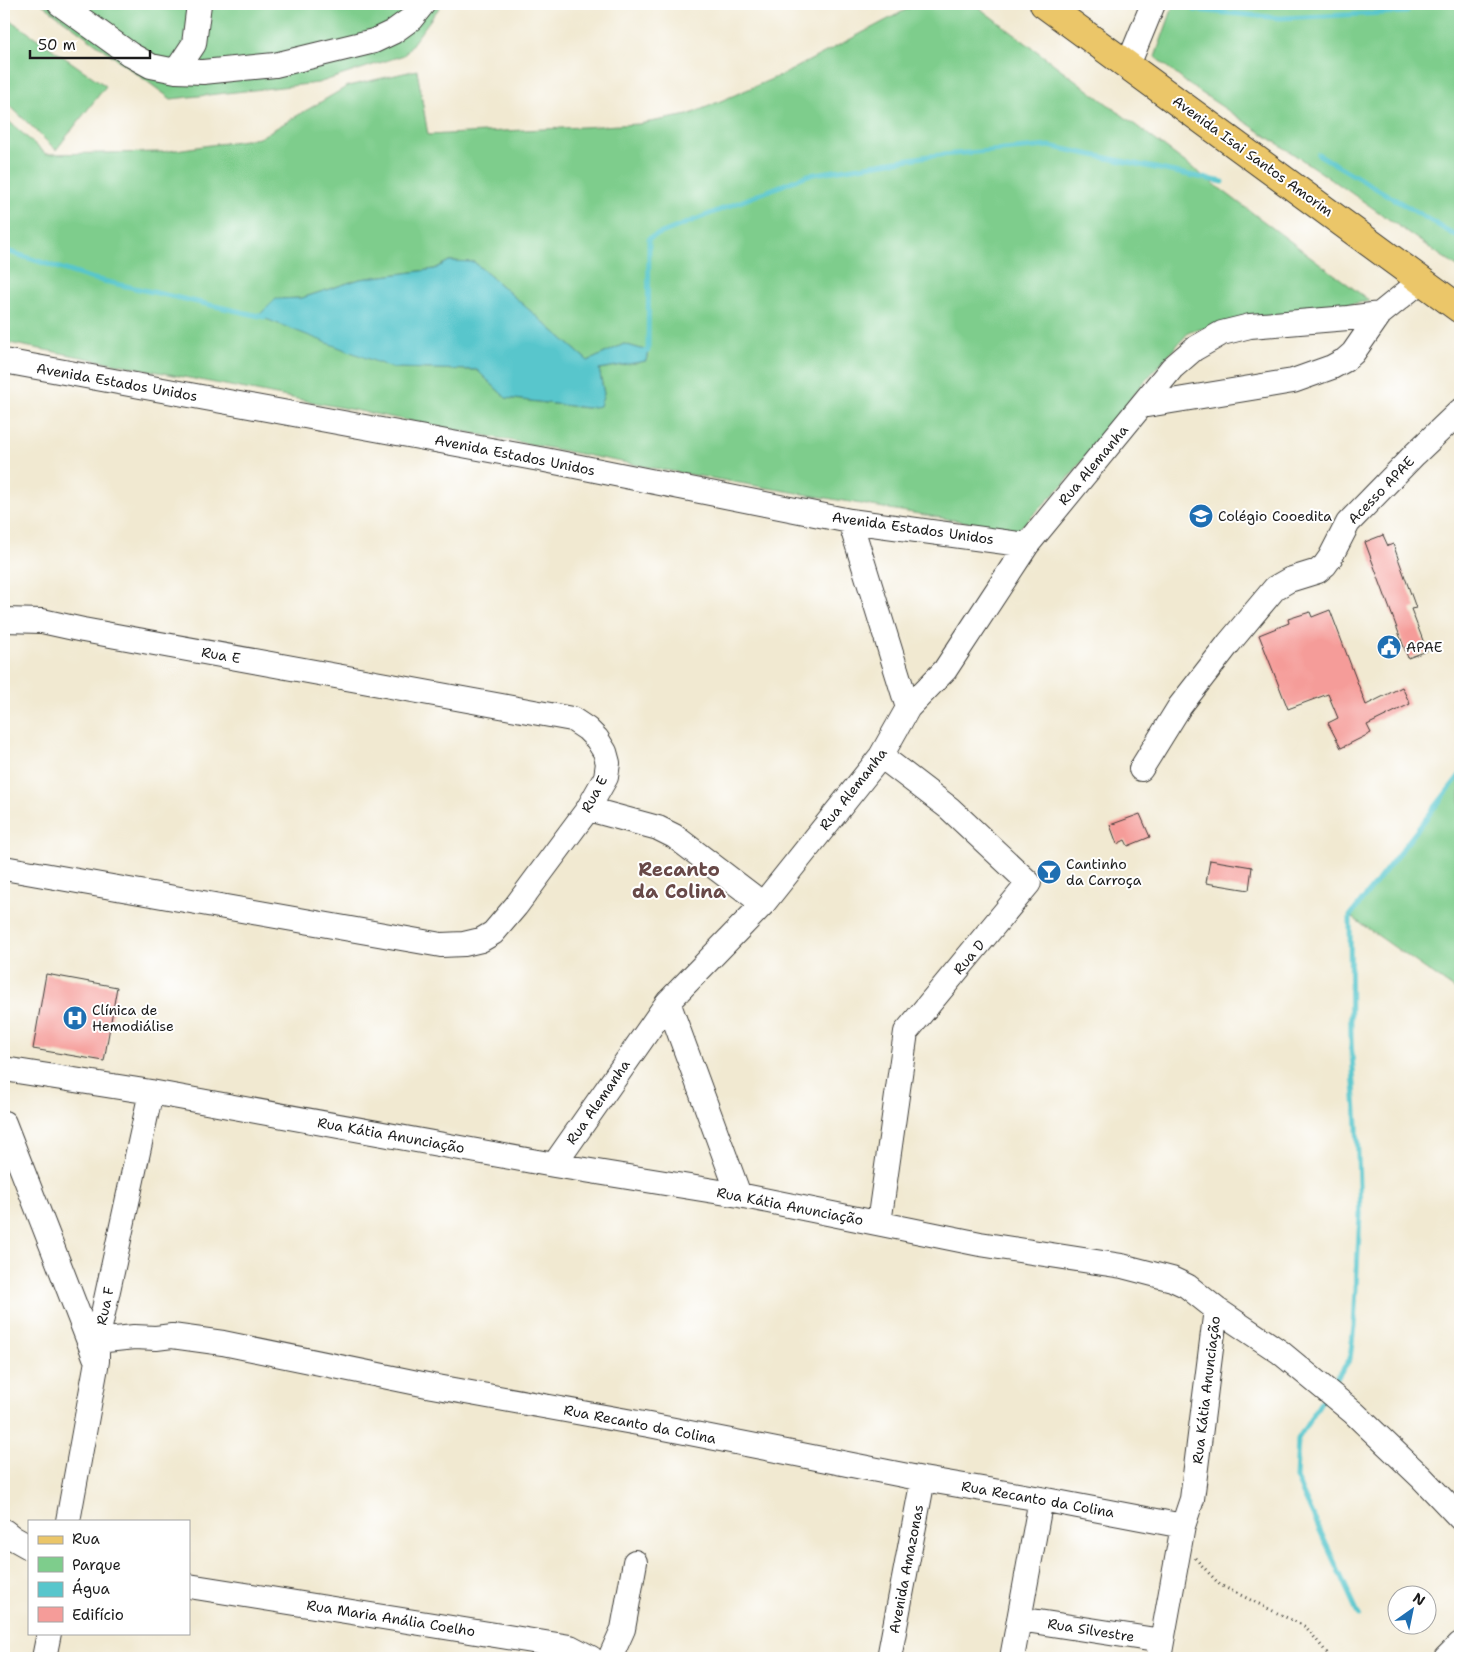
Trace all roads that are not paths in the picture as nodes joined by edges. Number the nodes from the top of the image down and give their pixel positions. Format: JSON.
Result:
{"nodes":[{"id":1,"x":60,"y":4,"type":"edge"},
{"id":2,"x":199,"y":4,"type":"edge"},
{"id":3,"x":422,"y":4,"type":"edge"},
{"id":4,"x":1044,"y":4,"type":"edge"},
{"id":5,"x":1152,"y":4,"type":"edge"},
{"id":6,"x":1128,"y":65,"type":"junction"},
{"id":7,"x":176,"y":71,"type":"junction"},
{"id":8,"x":1422,"y":280,"type":"junction"},
{"id":9,"x":1460,"y":309,"type":"edge"},
{"id":10,"x":1380,"y":314,"type":"junction"},
{"id":11,"x":4,"y":361,"type":"edge"},
{"id":12,"x":1141,"y":406,"type":"junction"},
{"id":13,"x":1460,"y":411,"type":"edge"},
{"id":14,"x":850,"y":520,"type":"junction"},
{"id":15,"x":1027,"y":545,"type":"junction"},
{"id":16,"x":4,"y":620,"type":"edge"},
{"id":17,"x":908,"y":708,"type":"junction"},
{"id":18,"x":881,"y":756,"type":"junction"},
{"id":19,"x":1141,"y":769,"type":"dead end"},
{"id":20,"x":588,"y":809,"type":"junction"},
{"id":21,"x":4,"y":868,"type":"edge"},
{"id":22,"x":763,"y":904,"type":"junction"},
{"id":23,"x":668,"y":1002,"type":"junction"},
{"id":24,"x":4,"y":1069,"type":"edge"},
{"id":25,"x":151,"y":1092,"type":"junction"},
{"id":26,"x":4,"y":1123,"type":"edge"},
{"id":27,"x":554,"y":1164,"type":"junction"},
{"id":28,"x":739,"y":1195,"type":"junction"},
{"id":29,"x":879,"y":1224,"type":"junction"},
{"id":30,"x":1216,"y":1309,"type":"junction"},
{"id":31,"x":97,"y":1351,"type":"junction"},
{"id":32,"x":923,"y":1479,"type":"junction"},
{"id":33,"x":1041,"y":1499,"type":"junction"},
{"id":34,"x":1460,"y":1518,"type":"edge"},
{"id":35,"x":68,"y":1520,"type":"edge"},
{"id":36,"x":4,"y":1531,"type":"edge"},
{"id":37,"x":1182,"y":1534,"type":"junction"},
{"id":38,"x":28,"y":1546,"type":"edge"},
{"id":39,"x":635,"y":1562,"type":"dead end"},
{"id":40,"x":190,"y":1586,"type":"edge"},
{"id":41,"x":1019,"y":1619,"type":"junction"},
{"id":42,"x":49,"y":1634,"type":"edge"},
{"id":43,"x":1460,"y":1644,"type":"edge"},
{"id":44,"x":1161,"y":1650,"type":"edge"},
{"id":45,"x":44,"y":1658,"type":"edge"},
{"id":46,"x":591,"y":1658,"type":"edge"},
{"id":47,"x":610,"y":1658,"type":"edge"},
{"id":48,"x":889,"y":1658,"type":"edge"},
{"id":49,"x":1012,"y":1658,"type":"edge"},
{"id":50,"x":1446,"y":1658,"type":"edge"}],
"edges":[{"from":1,"to":7,"type":"street"},
{"from":2,"to":7,"type":"street"},
{"from":3,"to":7,"type":"street"},
{"from":4,"to":6,"type":"main road","name":"Avenida Isai Santos Amorim"},
{"from":5,"to":6,"type":"street"},
{"from":6,"to":8,"type":"main road","name":"Avenida Isai Santos Amorim"},
{"from":8,"to":9,"type":"main road","name":"Avenida Isai Santos Amorim"},
{"from":8,"to":10,"type":"street"},
{"from":10,"to":12,"type":"street"},
{"from":10,"to":12,"type":"street","name":"Rua Alemanha"},
{"from":11,"to":14,"type":"street","name":"Avenida Estados Unidos"},
{"from":12,"to":15,"type":"street","name":"Rua Alemanha"},
{"from":13,"to":19,"type":"street","name":"Acesso APAE"},
{"from":14,"to":15,"type":"street","name":"Avenida Estados Unidos"},
{"from":14,"to":17,"type":"street"},
{"from":15,"to":17,"type":"street","name":"Rua Alemanha"},
{"from":16,"to":20,"type":"street","name":"Rua E"},
{"from":17,"to":18,"type":"street","name":"Rua Alemanha"},
{"from":18,"to":22,"type":"street","name":"Rua Alemanha"},
{"from":18,"to":29,"type":"street","name":"Rua D"},
{"from":20,"to":21,"type":"street","name":"Rua E"},
{"from":20,"to":22,"type":"street"},
{"from":22,"to":23,"type":"street","name":"Rua Alemanha"},
{"from":23,"to":27,"type":"street","name":"Rua Alemanha"},
{"from":23,"to":28,"type":"street"},
{"from":24,"to":25,"type":"street","name":"Rua Kátia Anunciação"},
{"from":25,"to":27,"type":"street","name":"Rua Kátia Anunciação"},
{"from":25,"to":31,"type":"street","name":"Rua F"},
{"from":26,"to":31,"type":"street"},
{"from":27,"to":28,"type":"street","name":"Rua Kátia Anunciação"},
{"from":28,"to":29,"type":"street","name":"Rua Kátia Anunciação"},
{"from":29,"to":30,"type":"street","name":"Rua Kátia Anunciação"},
{"from":30,"to":34,"type":"street"},
{"from":30,"to":37,"type":"street","name":"Rua Kátia Anunciação"},
{"from":31,"to":32,"type":"street","name":"Rua Recanto da Colina"},
{"from":31,"to":35,"type":"street","name":"Rua F"},
{"from":32,"to":33,"type":"street","name":"Rua Recanto da Colina"},
{"from":32,"to":48,"type":"street","name":"Avenida Amazonas"},
{"from":33,"to":37,"type":"street","name":"Rua Recanto da Colina"},
{"from":33,"to":41,"type":"street"},
{"from":36,"to":38,"type":"street"},
{"from":37,"to":44,"type":"street","name":"Rua Kátia Anunciação"},
{"from":39,"to":47,"type":"street"},
{"from":40,"to":46,"type":"street","name":"Rua Maria Anália Coelho"},
{"from":41,"to":44,"type":"street","name":"Rua Silvestre"},
{"from":41,"to":49,"type":"street"},
{"from":42,"to":45,"type":"street"},
{"from":43,"to":50,"type":"street"}]}
